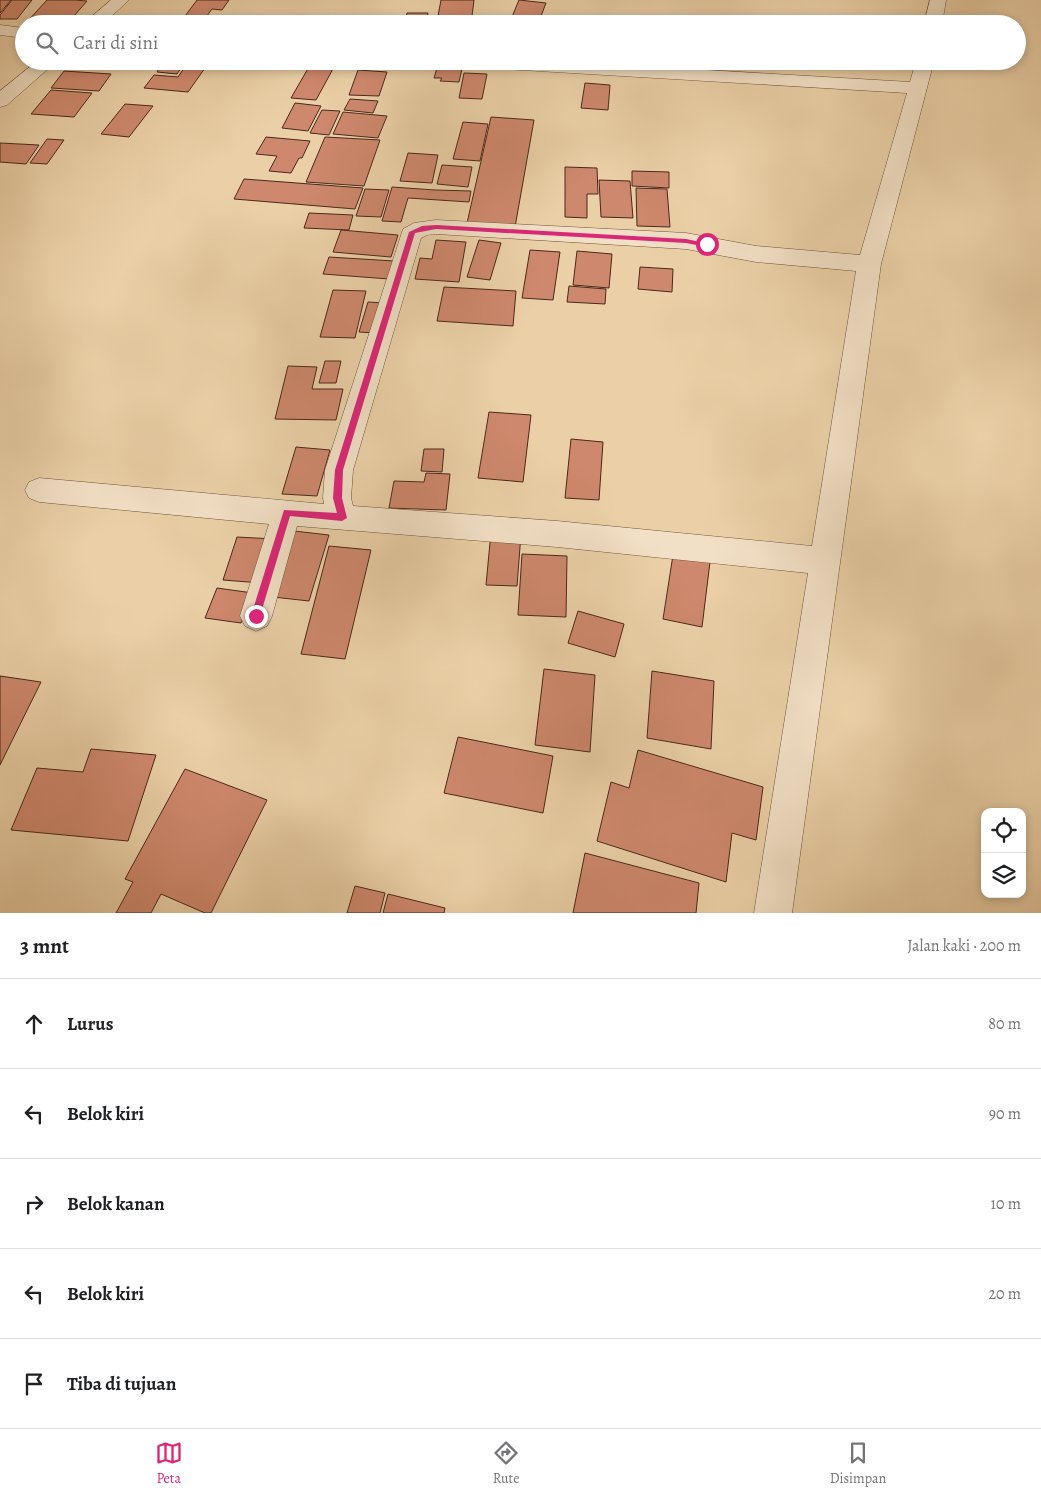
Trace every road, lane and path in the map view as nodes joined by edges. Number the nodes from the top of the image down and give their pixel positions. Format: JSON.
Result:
{"nodes":[{"id":1,"x":121,"y":0,"type":"edge"},
{"id":2,"x":938,"y":0,"type":"edge"},
{"id":3,"x":103,"y":15,"type":"edge"},
{"id":4,"x":935,"y":15,"type":"edge"},
{"id":5,"x":0,"y":30,"type":"edge"},
{"id":6,"x":15,"y":31,"type":"edge"},
{"id":7,"x":37,"y":70,"type":"edge"},
{"id":8,"x":610,"y":70,"type":"edge"},
{"id":9,"x":922,"y":70,"type":"edge"},
{"id":10,"x":919,"y":88,"type":"junction"},
{"id":11,"x":0,"y":101,"type":"edge"},
{"id":12,"x":870,"y":264,"type":"junction"},
{"id":13,"x":39,"y":490,"type":"dead end"},
{"id":14,"x":287,"y":512,"type":"junction"},
{"id":15,"x":342,"y":518,"type":"junction"},
{"id":16,"x":825,"y":561,"type":"junction"},
{"id":17,"x":256,"y":616,"type":"dead end"},
{"id":18,"x":773,"y":913,"type":"edge"}],
"edges":[{"from":1,"to":3,"type":"street"},
{"from":2,"to":4,"type":"street"},
{"from":5,"to":6,"type":"street"},
{"from":7,"to":11,"type":"street"},
{"from":8,"to":10,"type":"street"},
{"from":9,"to":10,"type":"street"},
{"from":10,"to":12,"type":"street"},
{"from":12,"to":15,"type":"street"},
{"from":12,"to":16,"type":"street"},
{"from":13,"to":14,"type":"street"},
{"from":14,"to":15,"type":"street"},
{"from":14,"to":17,"type":"street"},
{"from":15,"to":16,"type":"street"},
{"from":16,"to":18,"type":"street"}]}
